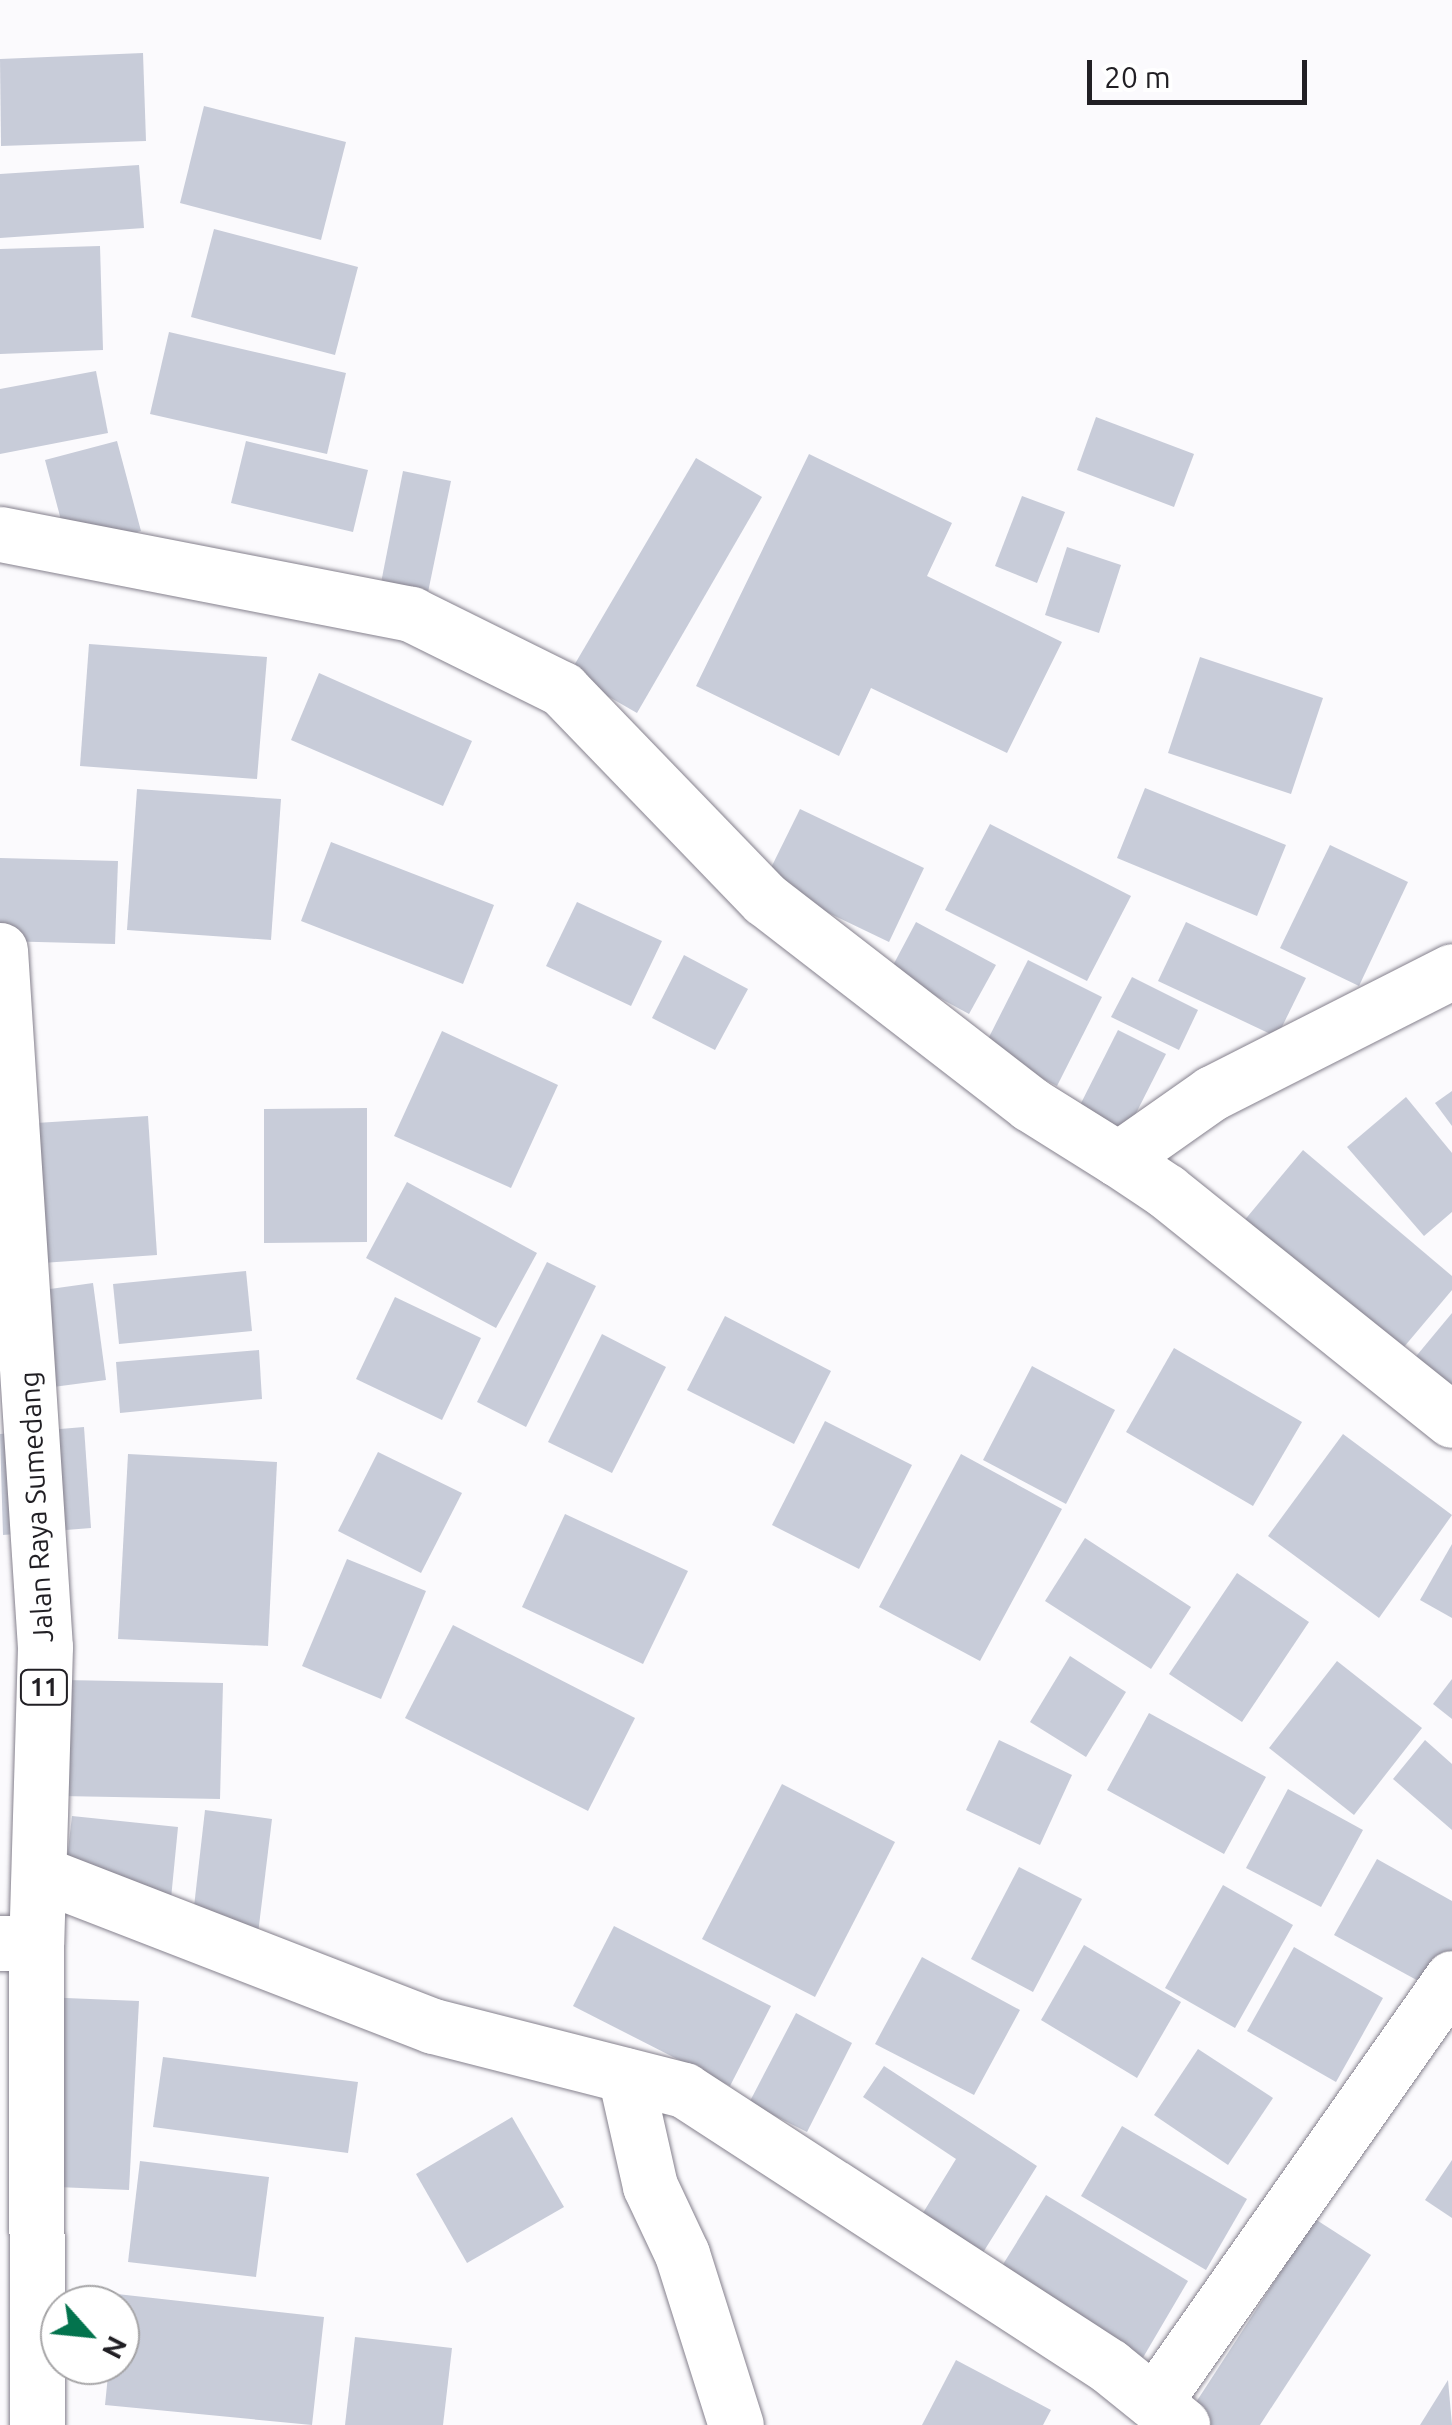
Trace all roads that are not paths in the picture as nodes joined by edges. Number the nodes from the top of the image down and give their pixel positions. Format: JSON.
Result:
{"nodes":[{"id":1,"x":0,"y":534,"type":"edge"},
{"id":2,"x":0,"y":950,"type":"edge"},
{"id":3,"x":1452,"y":971,"type":"edge"},
{"id":4,"x":1118,"y":1159,"type":"junction"},
{"id":5,"x":1452,"y":1420,"type":"edge"},
{"id":6,"x":41,"y":1874,"type":"junction"},
{"id":7,"x":18,"y":1943,"type":"edge"},
{"id":8,"x":1452,"y":1978,"type":"edge"},
{"id":9,"x":625,"y":2075,"type":"junction"},
{"id":10,"x":1168,"y":2414,"type":"edge"},
{"id":11,"x":37,"y":2425,"type":"edge"},
{"id":12,"x":736,"y":2425,"type":"edge"}],
"edges":[{"from":1,"to":4,"type":"main road"},
{"from":2,"to":6,"type":"main road","name":"Jalan Raya Sumedang","number":"11"},
{"from":3,"to":4,"type":"main road"},
{"from":4,"to":5,"type":"main road"},
{"from":6,"to":7,"type":"main road","name":"Jalan Raya Sumedang","number":"11"},
{"from":6,"to":9,"type":"main road"},
{"from":7,"to":11,"type":"main road","name":"Jalan Raya Sumedang","number":"11"},
{"from":8,"to":10,"type":"main road"},
{"from":9,"to":10,"type":"main road"},
{"from":9,"to":12,"type":"main road"}]}
